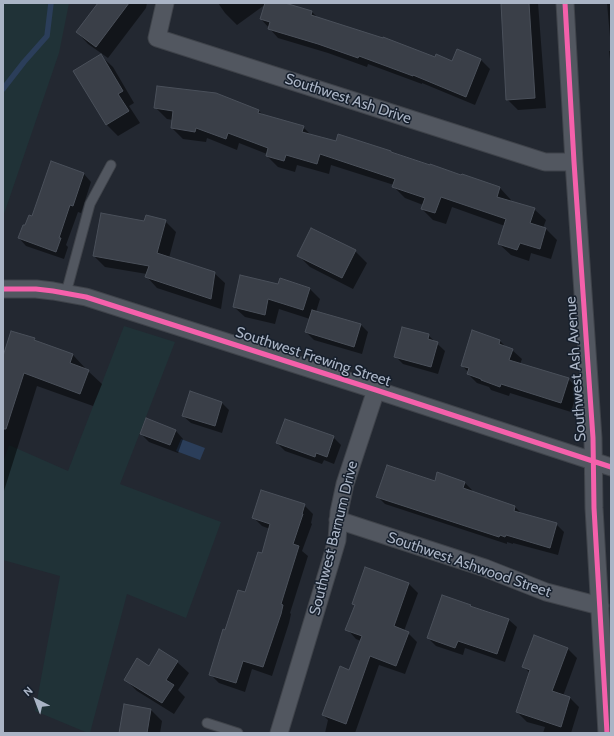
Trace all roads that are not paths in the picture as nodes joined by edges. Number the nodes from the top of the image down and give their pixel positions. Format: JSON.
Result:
{"nodes":[{"id":1,"x":165,"y":3,"type":"edge"},
{"id":2,"x":565,"y":3,"type":"edge"},
{"id":3,"x":574,"y":162,"type":"junction"},
{"id":4,"x":111,"y":165,"type":"dead end"},
{"id":5,"x":3,"y":289,"type":"edge"},
{"id":6,"x":66,"y":293,"type":"junction"},
{"id":7,"x":376,"y":390,"type":"junction"},
{"id":8,"x":593,"y":461,"type":"junction"},
{"id":9,"x":611,"y":467,"type":"edge"},
{"id":10,"x":338,"y":520,"type":"junction"},
{"id":11,"x":600,"y":606,"type":"junction"},
{"id":12,"x":207,"y":723,"type":"dead end"},
{"id":13,"x":238,"y":733,"type":"edge"},
{"id":14,"x":279,"y":733,"type":"edge"},
{"id":15,"x":607,"y":733,"type":"edge"}],
"edges":[{"from":1,"to":3,"type":"street","name":"Southwest Ash Drive"},
{"from":2,"to":3,"type":"street","name":"Southwest Ash Avenue"},
{"from":3,"to":8,"type":"street","name":"Southwest Ash Avenue"},
{"from":4,"to":6,"type":"lane"},
{"from":5,"to":6,"type":"street","name":"Southwest Frewing Street"},
{"from":6,"to":7,"type":"street","name":"Southwest Frewing Street"},
{"from":7,"to":8,"type":"street","name":"Southwest Frewing Street"},
{"from":7,"to":10,"type":"street","name":"Southwest Barnum Drive"},
{"from":8,"to":9,"type":"street","name":"Southwest Frewing Street"},
{"from":8,"to":11,"type":"street","name":"Southwest Ash Avenue"},
{"from":10,"to":11,"type":"street","name":"Southwest Ashwood Street"},
{"from":10,"to":14,"type":"street","name":"Southwest Barnum Drive"},
{"from":11,"to":15,"type":"street","name":"Southwest Ash Avenue"},
{"from":12,"to":13,"type":"lane"}]}
